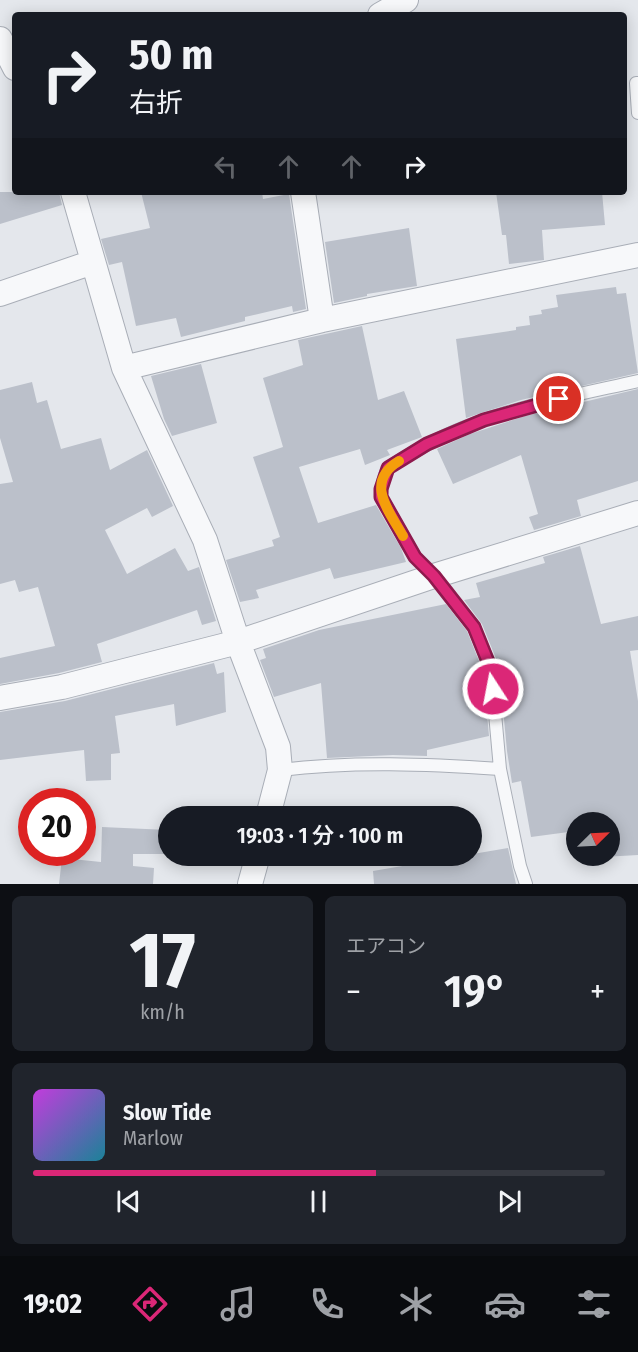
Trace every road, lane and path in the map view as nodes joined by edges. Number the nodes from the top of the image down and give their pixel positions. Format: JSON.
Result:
{"nodes":[{"id":1,"x":406,"y":0,"type":"edge"},
{"id":2,"x":385,"y":12,"type":"edge"},
{"id":3,"x":0,"y":39,"type":"edge"},
{"id":4,"x":12,"y":62,"type":"edge"},
{"id":5,"x":638,"y":83,"type":"edge"},
{"id":6,"x":638,"y":113,"type":"edge"},
{"id":7,"x":74,"y":195,"type":"edge"},
{"id":8,"x":303,"y":195,"type":"edge"},
{"id":9,"x":638,"y":255,"type":"edge"},
{"id":10,"x":93,"y":262,"type":"junction"},
{"id":11,"x":0,"y":294,"type":"edge"},
{"id":12,"x":322,"y":320,"type":"junction"},
{"id":13,"x":124,"y":368,"type":"junction"},
{"id":14,"x":638,"y":381,"type":"edge"},
{"id":15,"x":638,"y":513,"type":"edge"},
{"id":16,"x":434,"y":576,"type":"junction"},
{"id":17,"x":238,"y":642,"type":"junction"},
{"id":18,"x":0,"y":698,"type":"edge"},
{"id":19,"x":500,"y":769,"type":"junction"},
{"id":20,"x":280,"y":770,"type":"junction"},
{"id":21,"x":271,"y":806,"type":"edge"},
{"id":22,"x":255,"y":866,"type":"edge"},
{"id":23,"x":250,"y":884,"type":"edge"},
{"id":24,"x":526,"y":884,"type":"edge"}],
"edges":[{"from":1,"to":2,"type":"street"},
{"from":3,"to":4,"type":"street"},
{"from":5,"to":6,"type":"lane"},
{"from":7,"to":10,"type":"street"},
{"from":8,"to":12,"type":"street"},
{"from":9,"to":12,"type":"street"},
{"from":10,"to":11,"type":"street"},
{"from":10,"to":13,"type":"street"},
{"from":12,"to":13,"type":"street"},
{"from":13,"to":17,"type":"street"},
{"from":14,"to":16,"type":"lane"},
{"from":15,"to":16,"type":"street"},
{"from":16,"to":17,"type":"street"},
{"from":16,"to":19,"type":"lane"},
{"from":17,"to":18,"type":"street"},
{"from":17,"to":20,"type":"street"},
{"from":19,"to":20,"type":"lane"},
{"from":19,"to":24,"type":"lane"},
{"from":20,"to":21,"type":"street"},
{"from":22,"to":23,"type":"street"}]}
